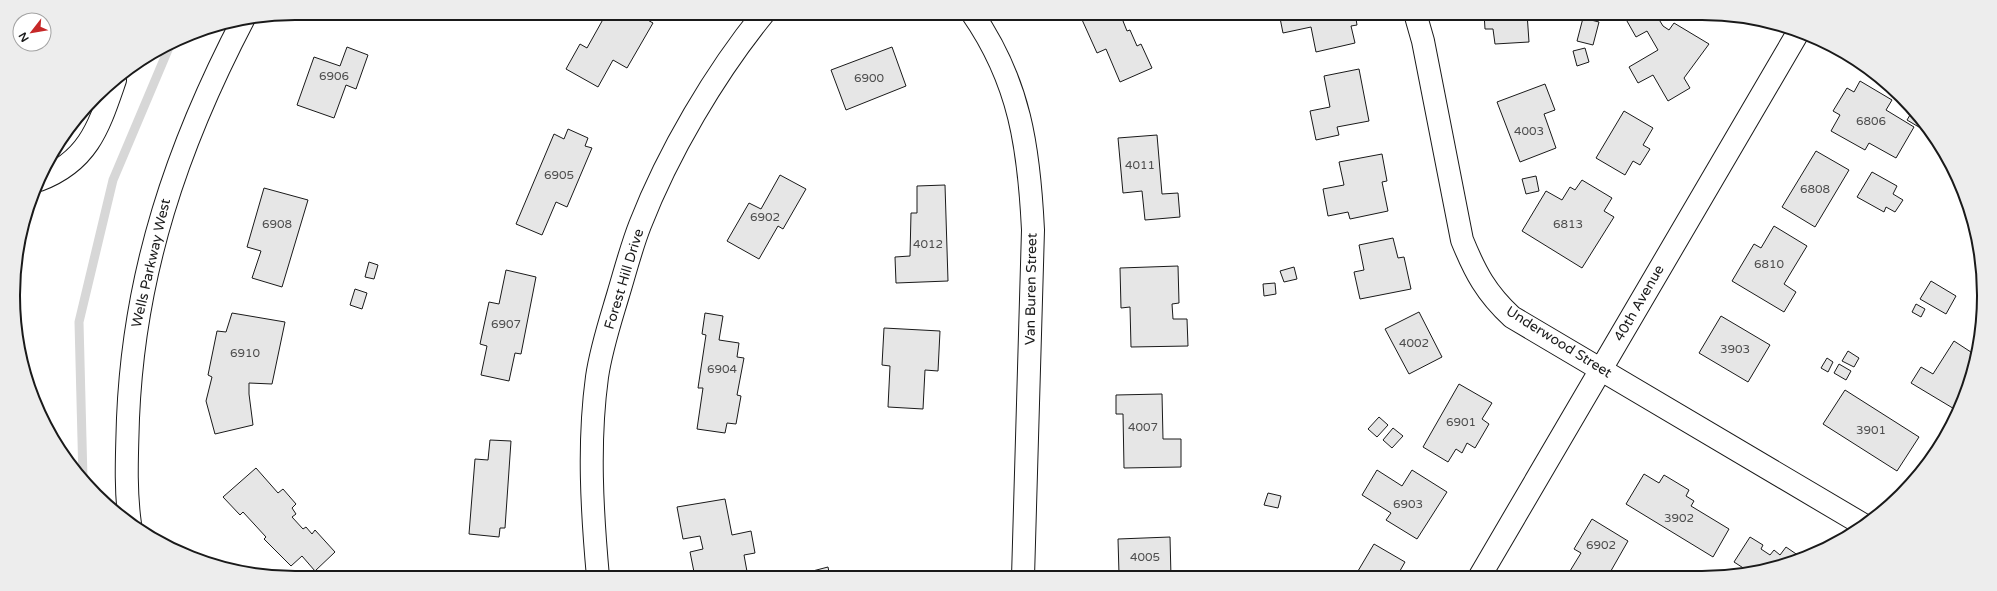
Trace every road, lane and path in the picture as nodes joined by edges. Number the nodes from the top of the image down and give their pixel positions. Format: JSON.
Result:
{"nodes":[{"id":1,"x":759,"y":20,"type":"edge"},
{"id":2,"x":976,"y":20,"type":"edge"},
{"id":3,"x":1417,"y":20,"type":"edge"},
{"id":4,"x":240,"y":25,"type":"edge"},
{"id":5,"x":1796,"y":37,"type":"edge"},
{"id":6,"x":111,"y":91,"type":"edge"},
{"id":7,"x":47,"y":176,"type":"edge"},
{"id":8,"x":1601,"y":368,"type":"junction"},
{"id":9,"x":129,"y":515,"type":"edge"},
{"id":10,"x":1859,"y":522,"type":"edge"},
{"id":11,"x":597,"y":571,"type":"edge"},
{"id":12,"x":1023,"y":571,"type":"edge"},
{"id":13,"x":1483,"y":571,"type":"edge"}],
"edges":[{"from":1,"to":11,"type":"street","name":"Forest Hill Drive"},
{"from":2,"to":12,"type":"street","name":"Van Buren Street"},
{"from":3,"to":8,"type":"street","name":"Underwood Street"},
{"from":4,"to":9,"type":"street","name":"Wells Parkway West"},
{"from":5,"to":8,"type":"street","name":"40th Avenue"},
{"from":6,"to":7,"type":"street"},
{"from":8,"to":10,"type":"street","name":"Underwood Street"},
{"from":8,"to":13,"type":"street","name":"40th Avenue"}]}
